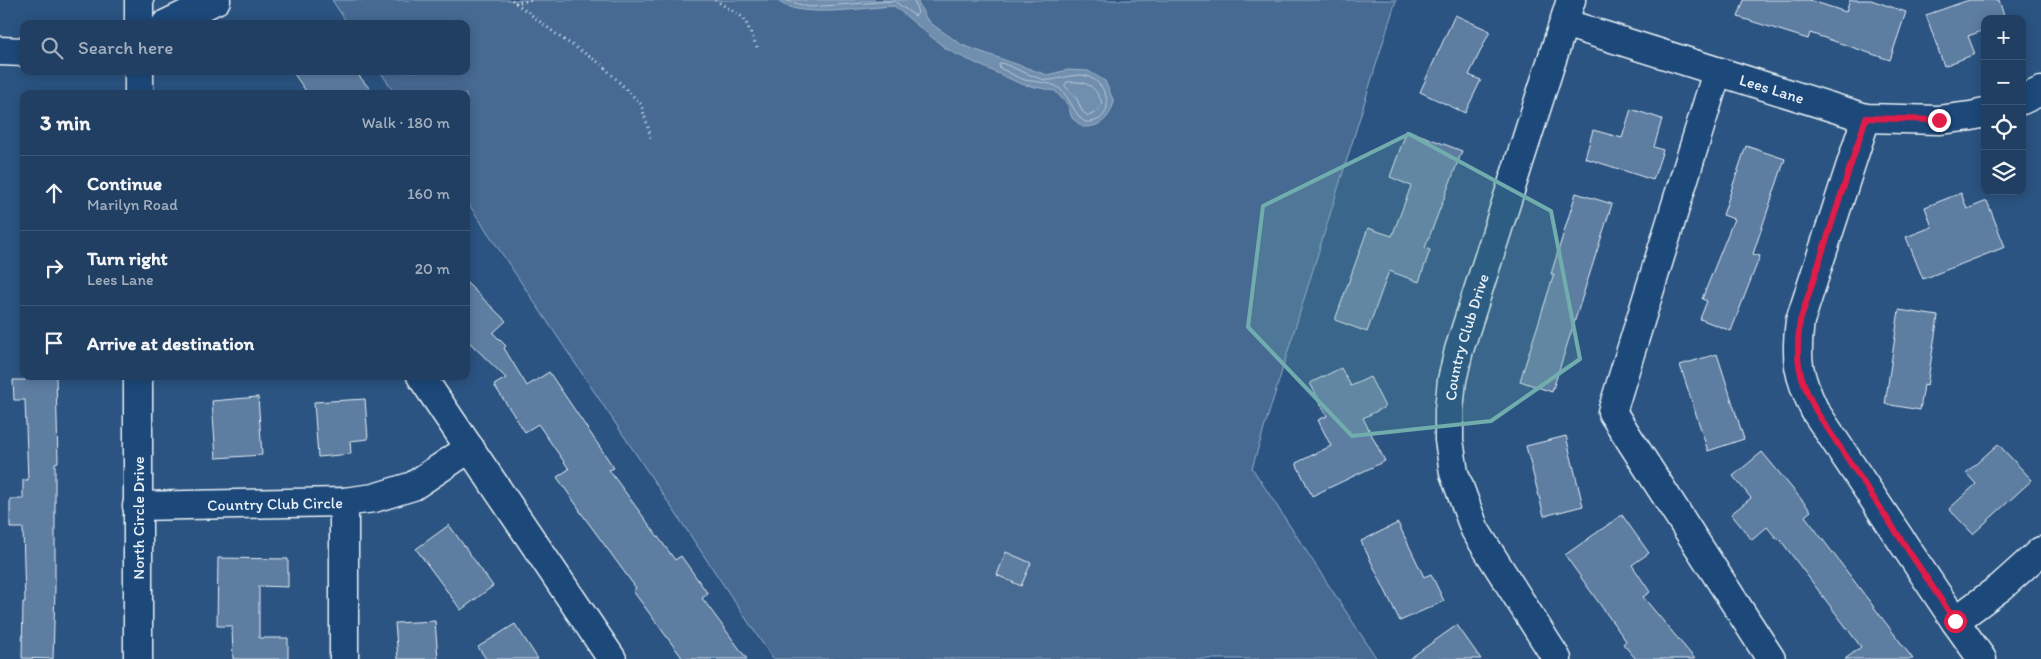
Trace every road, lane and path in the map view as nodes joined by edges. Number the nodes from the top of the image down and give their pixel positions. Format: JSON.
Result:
{"nodes":[{"id":1,"x":139,"y":0,"type":"edge"},
{"id":2,"x":216,"y":0,"type":"edge"},
{"id":3,"x":533,"y":0,"type":"edge"},
{"id":4,"x":715,"y":0,"type":"edge"},
{"id":5,"x":513,"y":2,"type":"edge"},
{"id":6,"x":1567,"y":11,"type":"edge"},
{"id":7,"x":139,"y":20,"type":"edge"},
{"id":8,"x":174,"y":20,"type":"edge"},
{"id":9,"x":758,"y":49,"type":"dead end"},
{"id":10,"x":0,"y":51,"type":"edge"},
{"id":11,"x":20,"y":52,"type":"edge"},
{"id":12,"x":1717,"y":72,"type":"junction"},
{"id":13,"x":139,"y":75,"type":"edge"},
{"id":14,"x":139,"y":90,"type":"edge"},
{"id":15,"x":2041,"y":91,"type":"edge"},
{"id":16,"x":2026,"y":98,"type":"edge"},
{"id":17,"x":1981,"y":113,"type":"edge"},
{"id":18,"x":1866,"y":118,"type":"junction"},
{"id":19,"x":652,"y":141,"type":"dead end"},
{"id":20,"x":138,"y":380,"type":"edge"},
{"id":21,"x":424,"y":380,"type":"edge"},
{"id":22,"x":470,"y":448,"type":"junction"},
{"id":23,"x":344,"y":502,"type":"junction"},
{"id":24,"x":137,"y":506,"type":"junction"},
{"id":25,"x":2041,"y":551,"type":"edge"},
{"id":26,"x":1955,"y":621,"type":"junction"},
{"id":27,"x":138,"y":659,"type":"edge"},
{"id":28,"x":344,"y":659,"type":"edge"},
{"id":29,"x":612,"y":659,"type":"edge"},
{"id":30,"x":1557,"y":659,"type":"edge"},
{"id":31,"x":1771,"y":659,"type":"edge"},
{"id":32,"x":1982,"y":659,"type":"edge"}],
"edges":[{"from":1,"to":7,"type":"street"},
{"from":2,"to":8,"type":"street"},
{"from":3,"to":5,"type":"path"},
{"from":4,"to":9,"type":"path"},
{"from":5,"to":19,"type":"path"},
{"from":6,"to":12,"type":"street","name":"Lees Lane"},
{"from":6,"to":30,"type":"street","name":"Country Club Drive"},
{"from":10,"to":11,"type":"street"},
{"from":12,"to":18,"type":"street","name":"Lees Lane"},
{"from":12,"to":31,"type":"street"},
{"from":13,"to":14,"type":"street"},
{"from":15,"to":16,"type":"street"},
{"from":17,"to":18,"type":"street","name":"Lees Lane"},
{"from":18,"to":26,"type":"street"},
{"from":20,"to":24,"type":"street","name":"North Circle Drive"},
{"from":21,"to":22,"type":"street"},
{"from":22,"to":23,"type":"street"},
{"from":22,"to":29,"type":"street"},
{"from":23,"to":24,"type":"street","name":"Country Club Circle"},
{"from":23,"to":28,"type":"street","name":"Country Club Circle"},
{"from":24,"to":27,"type":"street","name":"North Circle Drive"},
{"from":25,"to":26,"type":"street"},
{"from":26,"to":32,"type":"street"}]}
